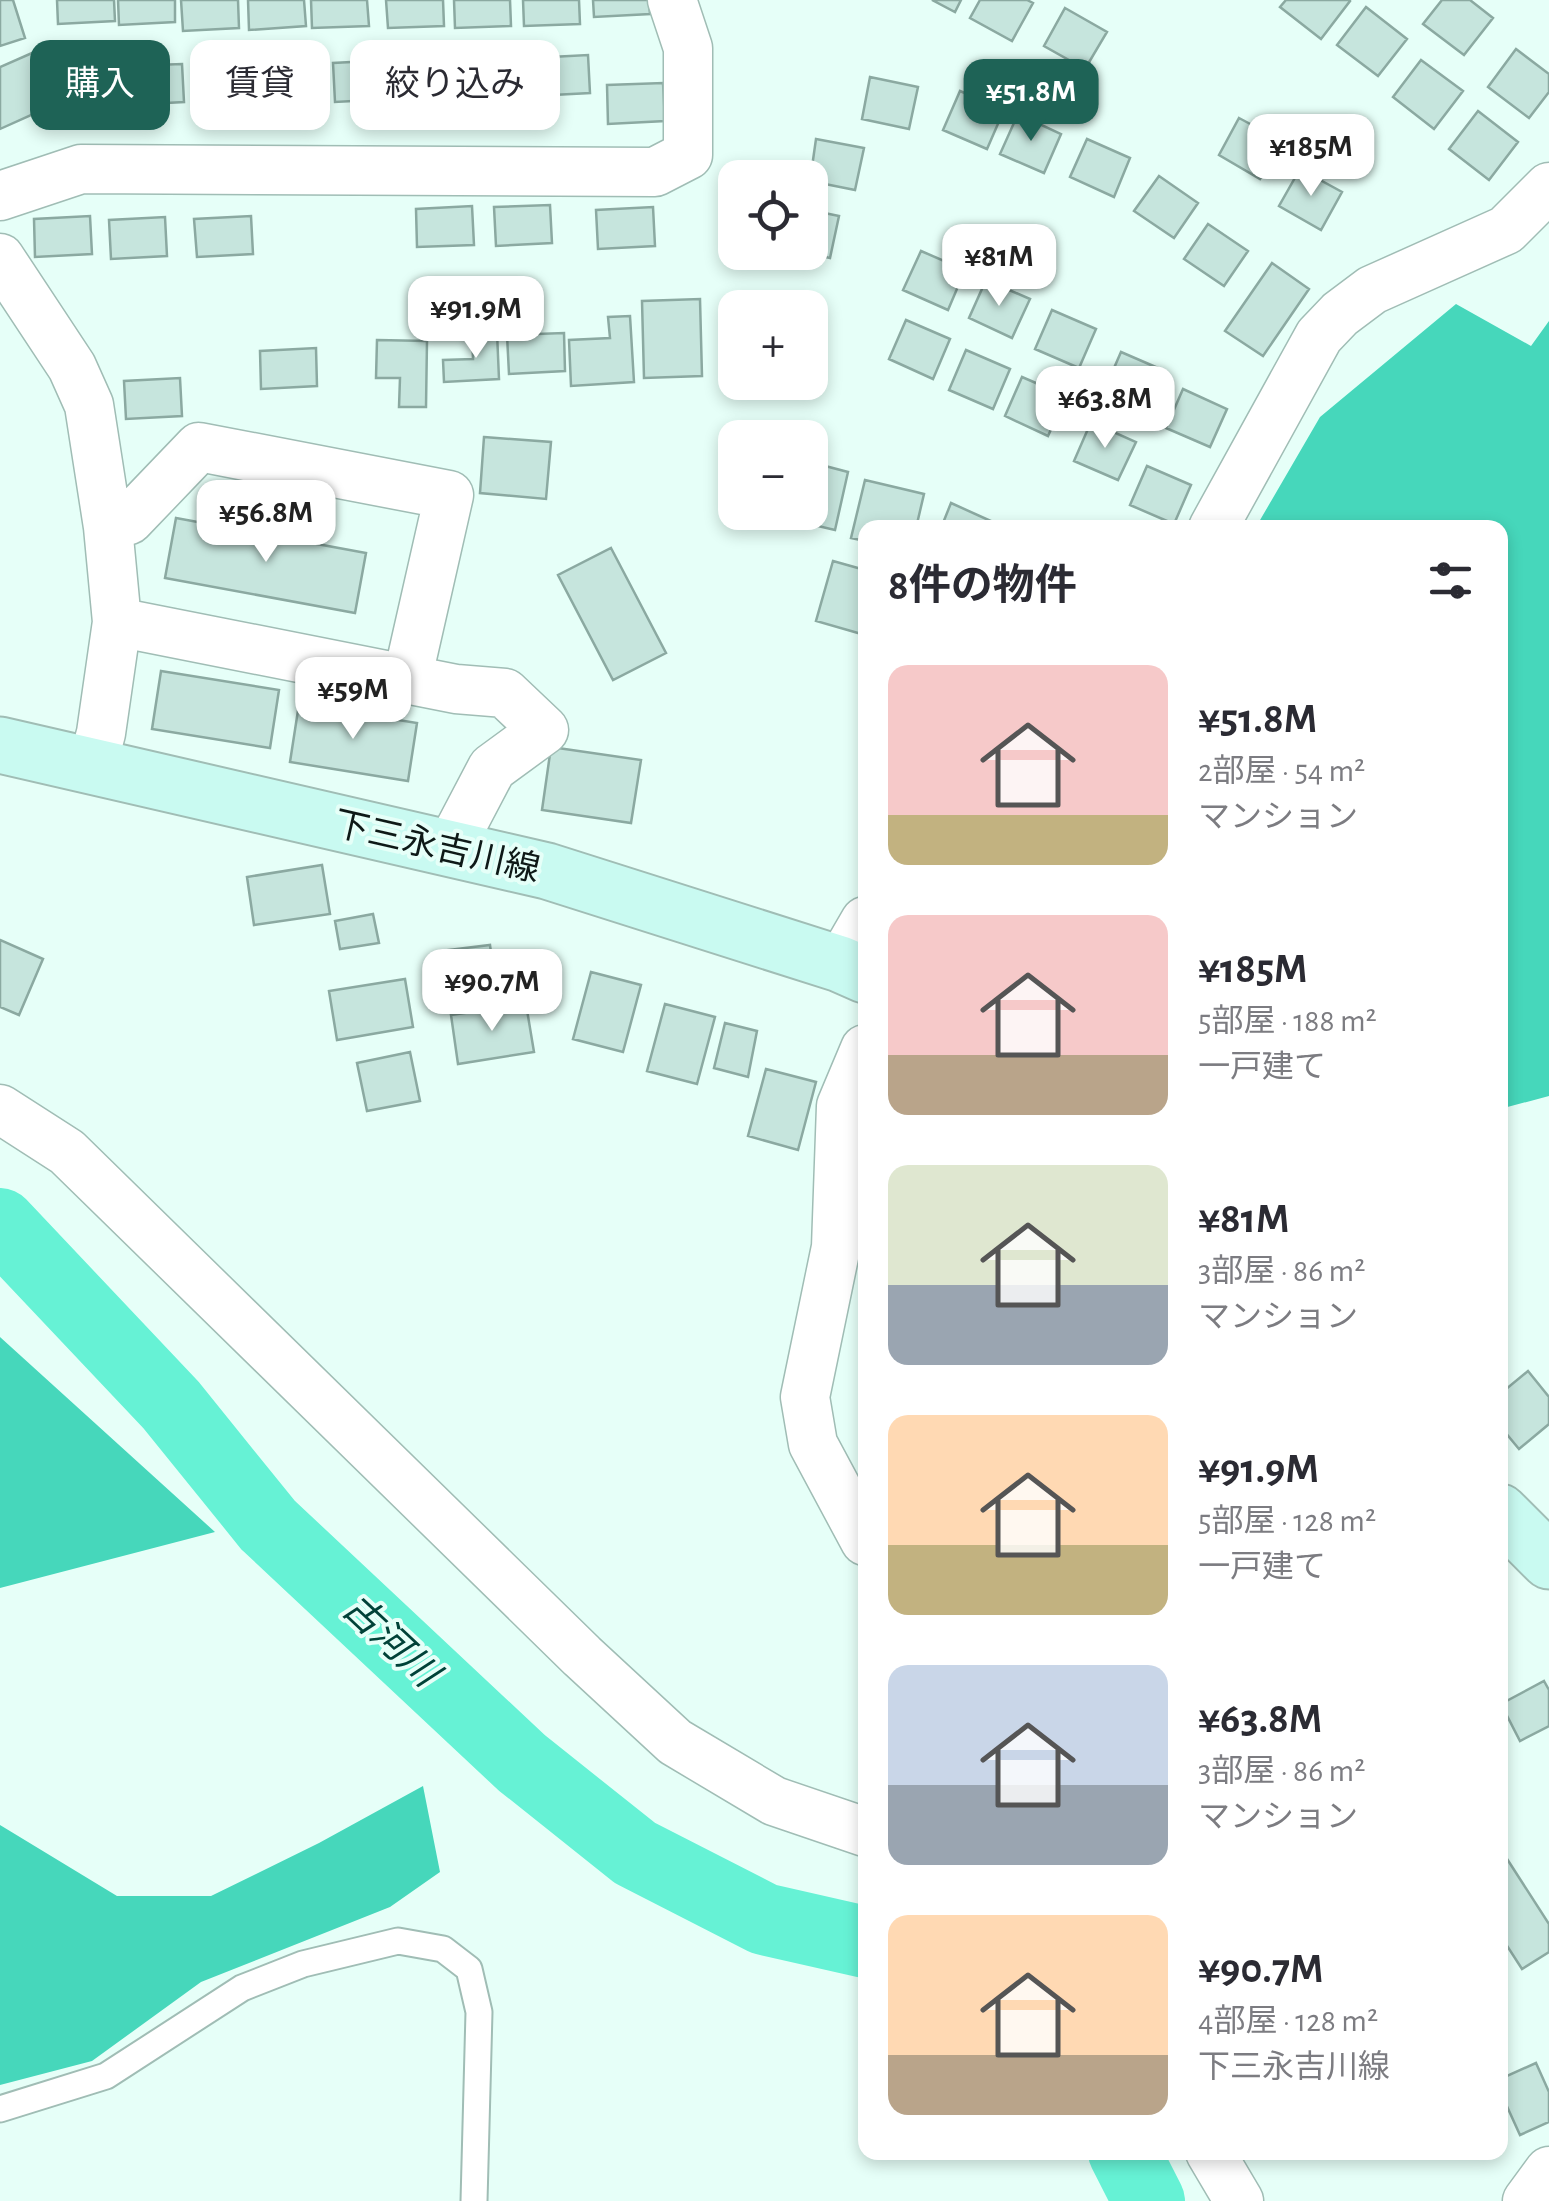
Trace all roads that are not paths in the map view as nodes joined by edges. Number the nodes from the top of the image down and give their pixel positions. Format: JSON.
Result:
{"nodes":[{"id":1,"x":672,"y":0,"type":"edge"},
{"id":2,"x":1549,"y":187,"type":"edge"},
{"id":3,"x":0,"y":196,"type":"edge"},
{"id":4,"x":0,"y":258,"type":"edge"},
{"id":5,"x":1216,"y":520,"type":"edge"},
{"id":6,"x":108,"y":527,"type":"junction"},
{"id":7,"x":117,"y":622,"type":"junction"},
{"id":8,"x":407,"y":680,"type":"junction"},
{"id":9,"x":0,"y":745,"type":"edge"},
{"id":10,"x":92,"y":767,"type":"junction"},
{"id":11,"x":450,"y":848,"type":"junction"},
{"id":12,"x":857,"y":954,"type":"edge"},
{"id":13,"x":858,"y":1066,"type":"edge"},
{"id":14,"x":0,"y":1109,"type":"edge"},
{"id":15,"x":1508,"y":1520,"type":"edge"},
{"id":16,"x":858,"y":1528,"type":"edge"},
{"id":17,"x":1549,"y":1561,"type":"edge"},
{"id":18,"x":858,"y":1830,"type":"edge"},
{"id":19,"x":0,"y":2110,"type":"edge"},
{"id":20,"x":1215,"y":2160,"type":"edge"},
{"id":21,"x":1549,"y":2171,"type":"edge"},
{"id":22,"x":474,"y":2201,"type":"edge"},
{"id":23,"x":1239,"y":2201,"type":"edge"},
{"id":24,"x":1528,"y":2201,"type":"edge"}],
"edges":[{"from":1,"to":3,"type":"street"},
{"from":2,"to":5,"type":"street"},
{"from":4,"to":6,"type":"street"},
{"from":6,"to":7,"type":"street"},
{"from":6,"to":8,"type":"street"},
{"from":7,"to":8,"type":"street"},
{"from":7,"to":10,"type":"street"},
{"from":8,"to":11,"type":"street"},
{"from":9,"to":10,"type":"main road","name":"下三永吉川線"},
{"from":10,"to":11,"type":"main road","name":"下三永吉川線"},
{"from":11,"to":12,"type":"main road","name":"下三永吉川線"},
{"from":13,"to":16,"type":"street"},
{"from":14,"to":18,"type":"street"},
{"from":15,"to":17,"type":"main road"},
{"from":19,"to":22,"type":"lane"},
{"from":20,"to":23,"type":"street"},
{"from":21,"to":24,"type":"street"}]}
